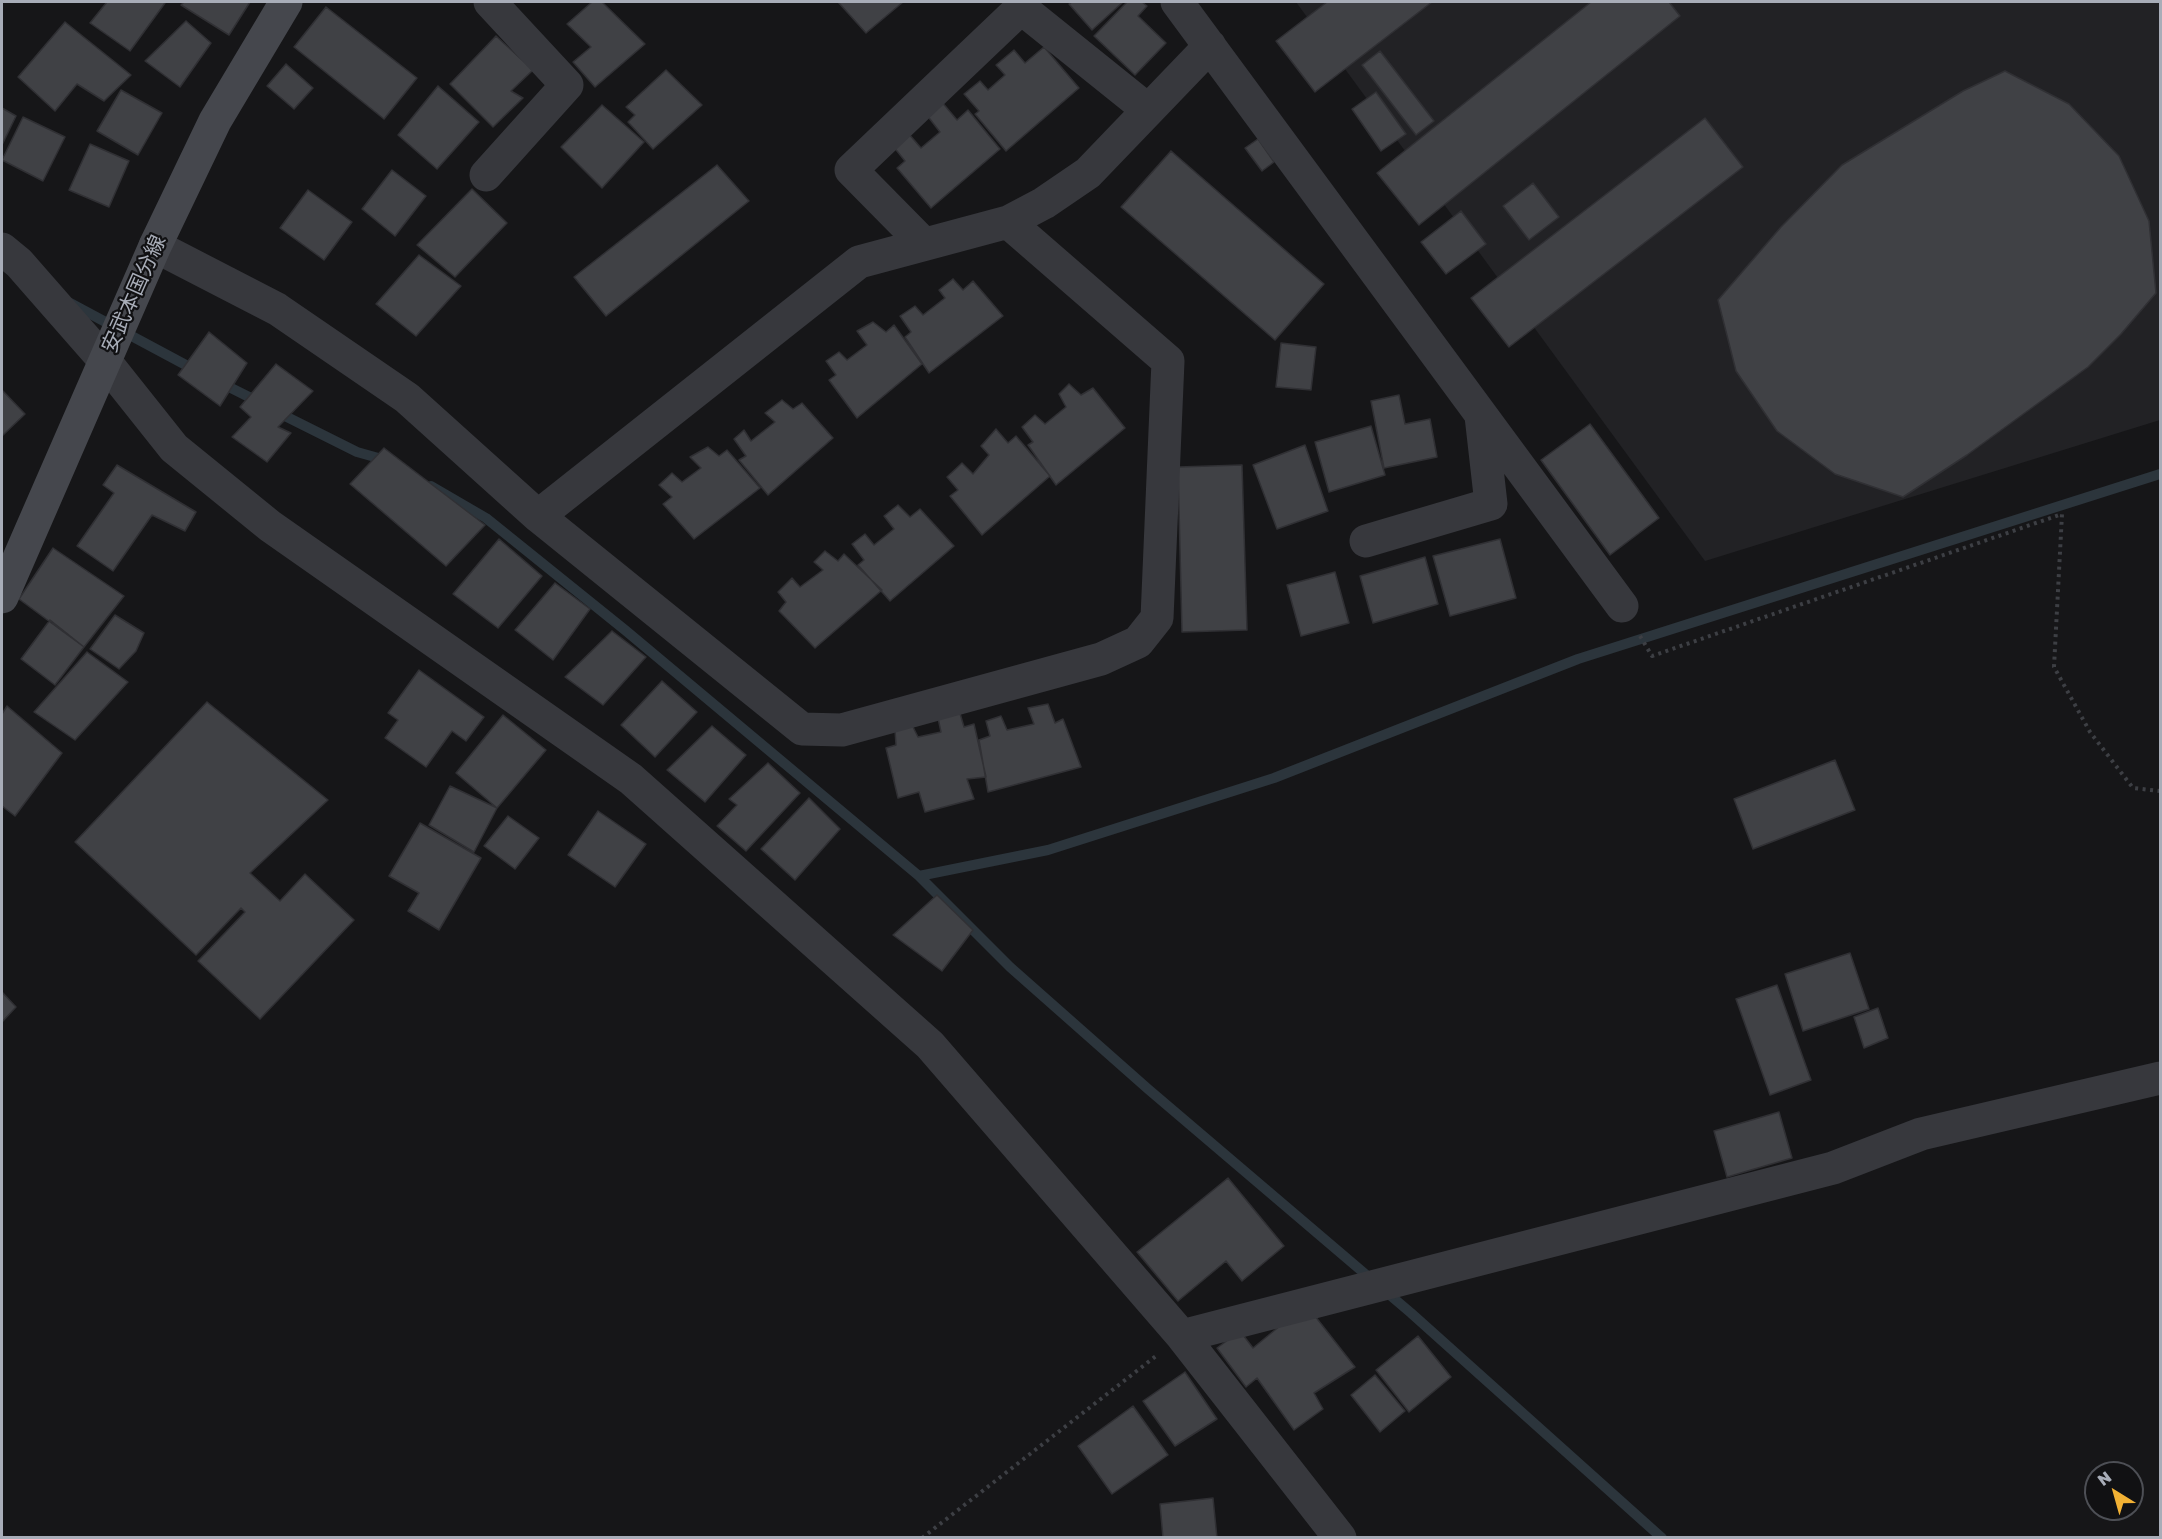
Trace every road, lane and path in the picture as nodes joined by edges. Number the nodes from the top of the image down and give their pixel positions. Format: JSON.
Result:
{"nodes":[{"id":1,"x":286,"y":2,"type":"edge"},
{"id":2,"x":490,"y":2,"type":"edge"},
{"id":3,"x":1177,"y":2,"type":"edge"},
{"id":4,"x":1210,"y":46,"type":"junction"},
{"id":5,"x":1148,"y":110,"type":"junction"},
{"id":6,"x":486,"y":175,"type":"dead end"},
{"id":7,"x":1008,"y":222,"type":"junction"},
{"id":8,"x":924,"y":244,"type":"junction"},
{"id":9,"x":155,"y":246,"type":"junction"},
{"id":10,"x":2,"y":249,"type":"edge"},
{"id":11,"x":104,"y":360,"type":"junction"},
{"id":12,"x":1480,"y":414,"type":"junction"},
{"id":13,"x":538,"y":516,"type":"junction"},
{"id":14,"x":1366,"y":541,"type":"dead end"},
{"id":15,"x":2,"y":597,"type":"edge"},
{"id":16,"x":1622,"y":606,"type":"joint"},
{"id":17,"x":2160,"y":791,"type":"edge"},
{"id":18,"x":2160,"y":1078,"type":"edge"},
{"id":19,"x":1182,"y":1336,"type":"junction"},
{"id":20,"x":922,"y":1538,"type":"edge"},
{"id":21,"x":1340,"y":1538,"type":"edge"}],
"edges":[{"from":1,"to":9,"type":"main road","name":"安武本国分線"},
{"from":2,"to":6,"type":"street"},
{"from":3,"to":4,"type":"street"},
{"from":4,"to":5,"type":"street"},
{"from":4,"to":12,"type":"street"},
{"from":5,"to":7,"type":"street"},
{"from":5,"to":8,"type":"street"},
{"from":7,"to":8,"type":"street"},
{"from":7,"to":13,"type":"street"},
{"from":8,"to":13,"type":"street"},
{"from":9,"to":11,"type":"main road","name":"安武本国分線"},
{"from":9,"to":13,"type":"street"},
{"from":10,"to":11,"type":"street"},
{"from":11,"to":15,"type":"main road","name":"安武本国分線"},
{"from":11,"to":19,"type":"street"},
{"from":12,"to":14,"type":"street"},
{"from":12,"to":16,"type":"street"},
{"from":16,"to":17,"type":"path"},
{"from":18,"to":19,"type":"street"},
{"from":19,"to":20,"type":"path"},
{"from":19,"to":21,"type":"street"}]}
